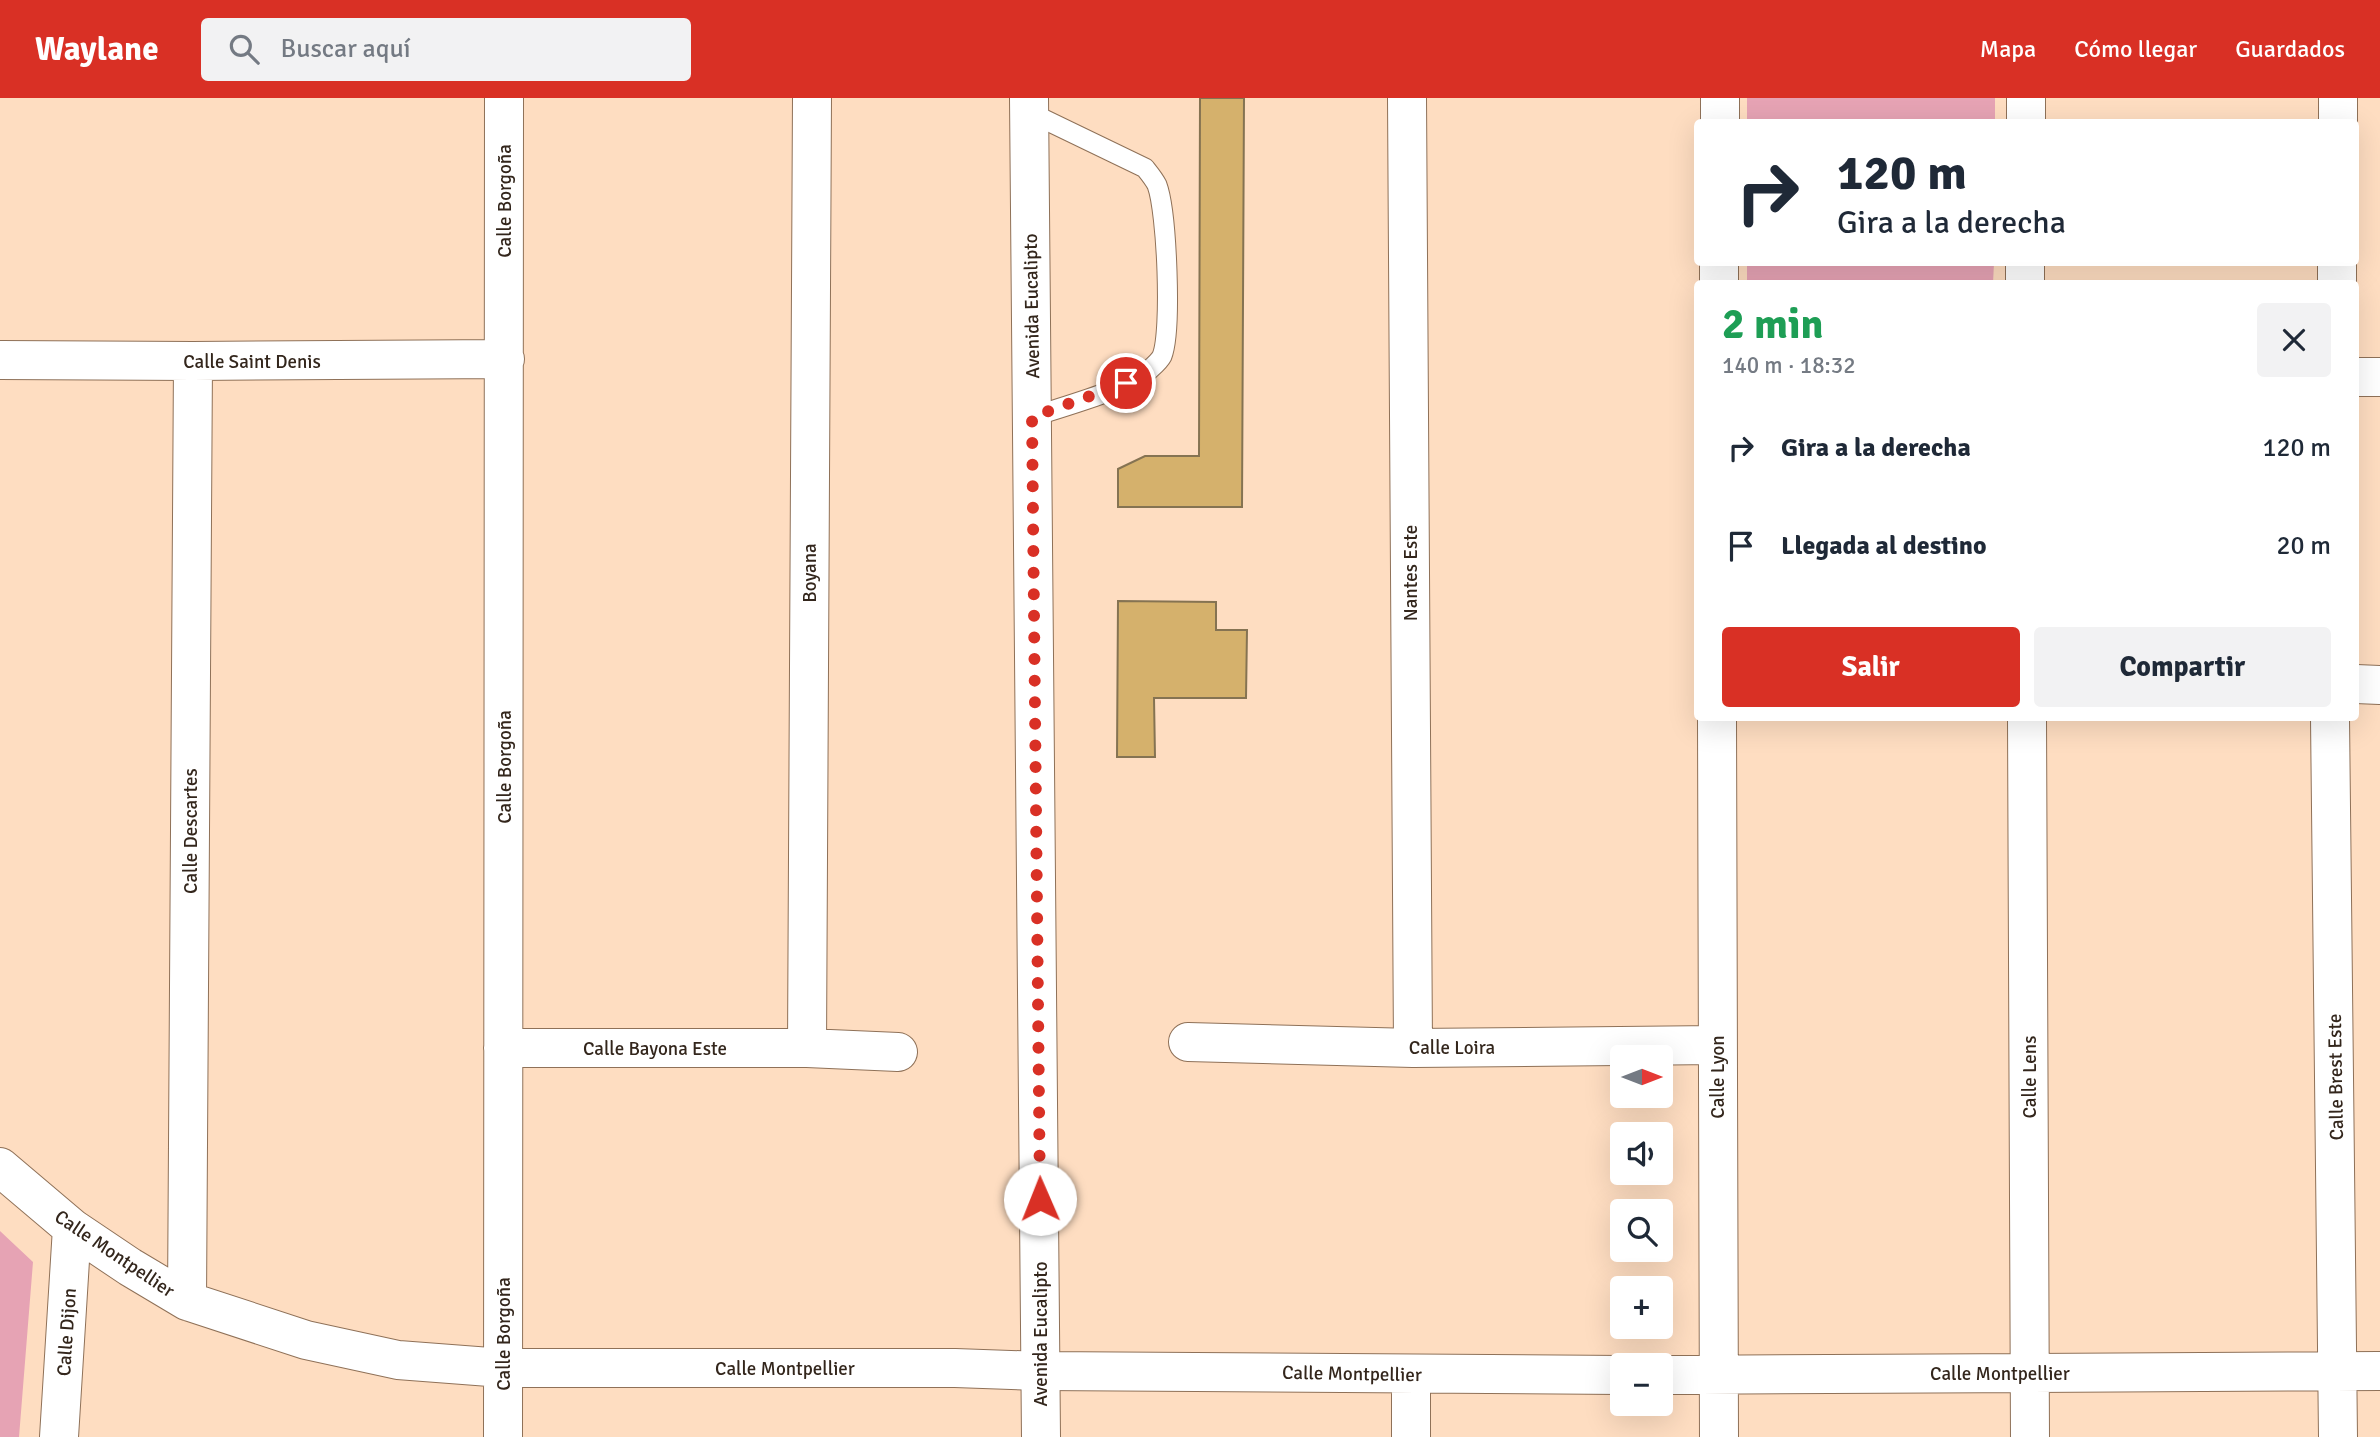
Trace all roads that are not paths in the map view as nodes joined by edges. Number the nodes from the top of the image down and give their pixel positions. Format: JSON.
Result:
{"nodes":[{"id":1,"x":504,"y":98,"type":"edge"},
{"id":2,"x":812,"y":98,"type":"edge"},
{"id":3,"x":1407,"y":98,"type":"edge"},
{"id":4,"x":1720,"y":98,"type":"edge"},
{"id":5,"x":2026,"y":98,"type":"edge"},
{"id":6,"x":2338,"y":98,"type":"edge"},
{"id":7,"x":1029,"y":105,"type":"edge"},
{"id":8,"x":1720,"y":119,"type":"edge"},
{"id":9,"x":2026,"y":119,"type":"edge"},
{"id":10,"x":2338,"y":119,"type":"edge"},
{"id":11,"x":505,"y":359,"type":"junction"},
{"id":12,"x":0,"y":360,"type":"edge"},
{"id":13,"x":193,"y":361,"type":"junction"},
{"id":14,"x":2359,"y":377,"type":"edge"},
{"id":15,"x":2380,"y":377,"type":"edge"},
{"id":16,"x":1032,"y":417,"type":"junction"},
{"id":17,"x":2359,"y":684,"type":"edge"},
{"id":18,"x":2380,"y":685,"type":"edge"},
{"id":19,"x":1717,"y":721,"type":"edge"},
{"id":20,"x":2027,"y":721,"type":"edge"},
{"id":21,"x":2330,"y":721,"type":"edge"},
{"id":22,"x":1188,"y":1042,"type":"dead end"},
{"id":23,"x":1716,"y":1045,"type":"junction"},
{"id":24,"x":503,"y":1048,"type":"junction"},
{"id":25,"x":807,"y":1048,"type":"junction"},
{"id":26,"x":1413,"y":1048,"type":"junction"},
{"id":27,"x":898,"y":1052,"type":"dead end"},
{"id":28,"x":0,"y":1167,"type":"edge"},
{"id":29,"x":72,"y":1228,"type":"junction"},
{"id":30,"x":187,"y":1301,"type":"junction"},
{"id":31,"x":503,"y":1368,"type":"junction"},
{"id":32,"x":1041,"y":1371,"type":"junction"},
{"id":33,"x":2339,"y":1371,"type":"junction"},
{"id":34,"x":2380,"y":1371,"type":"edge"},
{"id":35,"x":2030,"y":1373,"type":"junction"},
{"id":36,"x":1411,"y":1374,"type":"junction"},
{"id":37,"x":1610,"y":1374,"type":"edge"},
{"id":38,"x":1673,"y":1375,"type":"edge"},
{"id":39,"x":1719,"y":1375,"type":"junction"},
{"id":40,"x":59,"y":1437,"type":"edge"},
{"id":41,"x":503,"y":1437,"type":"edge"},
{"id":42,"x":1041,"y":1437,"type":"edge"},
{"id":43,"x":1411,"y":1437,"type":"edge"},
{"id":44,"x":1719,"y":1437,"type":"edge"},
{"id":45,"x":2030,"y":1437,"type":"edge"},
{"id":46,"x":2338,"y":1437,"type":"edge"}],
"edges":[{"from":1,"to":11,"type":"street","name":"Calle Borgoña"},
{"from":2,"to":25,"type":"street","name":"Boyana"},
{"from":3,"to":26,"type":"street","name":"Nantes Este"},
{"from":4,"to":8,"type":"street"},
{"from":5,"to":9,"type":"street"},
{"from":6,"to":10,"type":"street"},
{"from":7,"to":16,"type":"street","name":"Avenida Eucalipto"},
{"from":7,"to":16,"type":"lane"},
{"from":11,"to":13,"type":"street","name":"Calle Saint Denis"},
{"from":11,"to":24,"type":"street","name":"Calle Borgoña"},
{"from":12,"to":13,"type":"street","name":"Calle Saint Denis"},
{"from":13,"to":30,"type":"street","name":"Calle Descartes"},
{"from":14,"to":15,"type":"street"},
{"from":16,"to":32,"type":"street","name":"Avenida Eucalipto"},
{"from":17,"to":18,"type":"street"},
{"from":19,"to":23,"type":"street","name":"Calle Lyon"},
{"from":20,"to":35,"type":"street","name":"Calle Lens"},
{"from":21,"to":33,"type":"street","name":"Calle Brest Este"},
{"from":22,"to":26,"type":"street","name":"Calle Loira"},
{"from":23,"to":26,"type":"street","name":"Calle Loira"},
{"from":23,"to":39,"type":"street","name":"Calle Lyon"},
{"from":24,"to":25,"type":"street","name":"Calle Bayona Este"},
{"from":24,"to":31,"type":"street","name":"Calle Borgoña"},
{"from":25,"to":27,"type":"street","name":"Calle Bayona Este"},
{"from":28,"to":29,"type":"street","name":"Calle Montpellier"},
{"from":29,"to":30,"type":"street","name":"Calle Montpellier"},
{"from":29,"to":40,"type":"street","name":"Calle Dijon"},
{"from":30,"to":31,"type":"street","name":"Calle Montpellier"},
{"from":31,"to":32,"type":"street","name":"Calle Montpellier"},
{"from":31,"to":41,"type":"street","name":"Calle Borgoña"},
{"from":32,"to":36,"type":"street","name":"Calle Montpellier"},
{"from":32,"to":42,"type":"street","name":"Avenida Eucalipto"},
{"from":33,"to":34,"type":"street","name":"Calle Montpellier"},
{"from":33,"to":35,"type":"street","name":"Calle Montpellier"},
{"from":33,"to":46,"type":"street","name":"Calle Brest Este"},
{"from":35,"to":39,"type":"street","name":"Calle Montpellier"},
{"from":35,"to":45,"type":"street","name":"Calle Lens"},
{"from":36,"to":37,"type":"street","name":"Calle Montpellier"},
{"from":36,"to":43,"type":"street"},
{"from":38,"to":39,"type":"street","name":"Calle Montpellier"},
{"from":39,"to":44,"type":"street","name":"Calle Lyon"}]}
